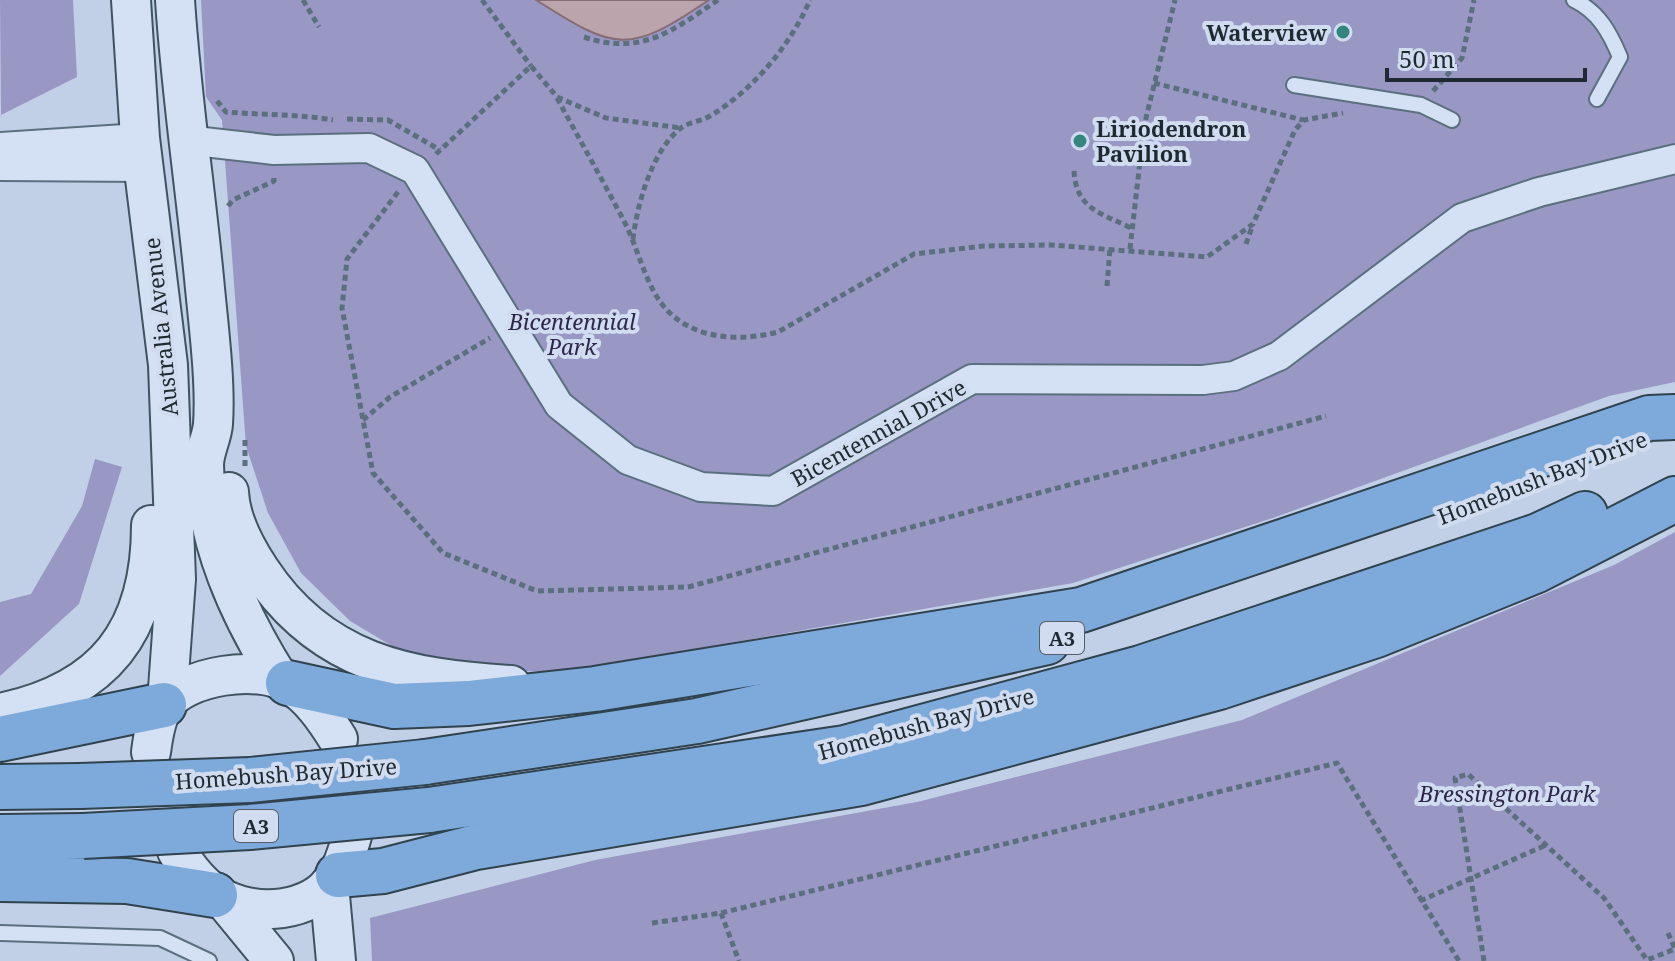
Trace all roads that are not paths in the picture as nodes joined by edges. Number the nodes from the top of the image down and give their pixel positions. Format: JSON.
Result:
{"nodes":[{"id":1,"x":131,"y":0,"type":"edge"},
{"id":2,"x":175,"y":0,"type":"edge"},
{"id":3,"x":1574,"y":0,"type":"edge"},
{"id":4,"x":1294,"y":85,"type":"dead end"},
{"id":5,"x":1597,"y":99,"type":"dead end"},
{"id":6,"x":1452,"y":120,"type":"dead end"},
{"id":7,"x":186,"y":140,"type":"junction"},
{"id":8,"x":0,"y":147,"type":"edge"},
{"id":9,"x":142,"y":152,"type":"junction"},
{"id":10,"x":1675,"y":159,"type":"edge"},
{"id":11,"x":0,"y":166,"type":"edge"},
{"id":12,"x":160,"y":312,"type":"junction"},
{"id":13,"x":1675,"y":417,"type":"edge"},
{"id":14,"x":1675,"y":426,"type":"edge"},
{"id":15,"x":229,"y":429,"type":"junction"},
{"id":16,"x":1675,"y":473,"type":"edge"},
{"id":17,"x":1675,"y":499,"type":"edge"},
{"id":18,"x":284,"y":681,"type":"junction"},
{"id":19,"x":595,"y":689,"type":"junction"},
{"id":20,"x":165,"y":703,"type":"junction"},
{"id":21,"x":0,"y":713,"type":"edge"},
{"id":22,"x":0,"y":739,"type":"edge"},
{"id":23,"x":338,"y":739,"type":"dead end"},
{"id":24,"x":151,"y":752,"type":"dead end"},
{"id":25,"x":0,"y":787,"type":"edge"},
{"id":26,"x":0,"y":837,"type":"edge"},
{"id":27,"x":177,"y":851,"type":"dead end"},
{"id":28,"x":340,"y":865,"type":"junction"},
{"id":29,"x":0,"y":879,"type":"edge"},
{"id":30,"x":219,"y":897,"type":"junction"},
{"id":31,"x":0,"y":933,"type":"edge"},
{"id":32,"x":209,"y":961,"type":"edge"},
{"id":33,"x":274,"y":961,"type":"edge"},
{"id":34,"x":336,"y":961,"type":"edge"}],
"edges":[{"from":1,"to":9,"type":"main road","name":"Australia Avenue"},
{"from":2,"to":7,"type":"main road","name":"Australia Avenue"},
{"from":3,"to":5,"type":"lane"},
{"from":4,"to":6,"type":"lane"},
{"from":7,"to":10,"type":"street","name":"Bicentennial Drive"},
{"from":7,"to":12,"type":"main road"},
{"from":7,"to":15,"type":"main road","name":"Australia Avenue"},
{"from":8,"to":9,"type":"street"},
{"from":9,"to":11,"type":"street"},
{"from":9,"to":12,"type":"main road","name":"Australia Avenue"},
{"from":12,"to":20,"type":"main road","name":"Australia Avenue"},
{"from":12,"to":21,"type":"main road"},
{"from":13,"to":19,"type":"highway"},
{"from":14,"to":25,"type":"highway","name":"Homebush Bay Drive","number":"A3","bridge":true},
{"from":15,"to":18,"type":"main road","name":"Australia Avenue"},
{"from":15,"to":19,"type":"main road"},
{"from":16,"to":26,"type":"highway","name":"Homebush Bay Drive","number":"A3","bridge":true},
{"from":17,"to":28,"type":"highway"},
{"from":18,"to":19,"type":"highway"},
{"from":18,"to":20,"type":"main road"},
{"from":18,"to":23,"type":"main road"},
{"from":20,"to":22,"type":"highway"},
{"from":20,"to":24,"type":"main road","name":"Australia Avenue"},
{"from":27,"to":30,"type":"main road"},
{"from":28,"to":30,"type":"main road"},
{"from":28,"to":34,"type":"main road"},
{"from":29,"to":30,"type":"highway"},
{"from":30,"to":33,"type":"main road"},
{"from":31,"to":32,"type":"lane"}]}
